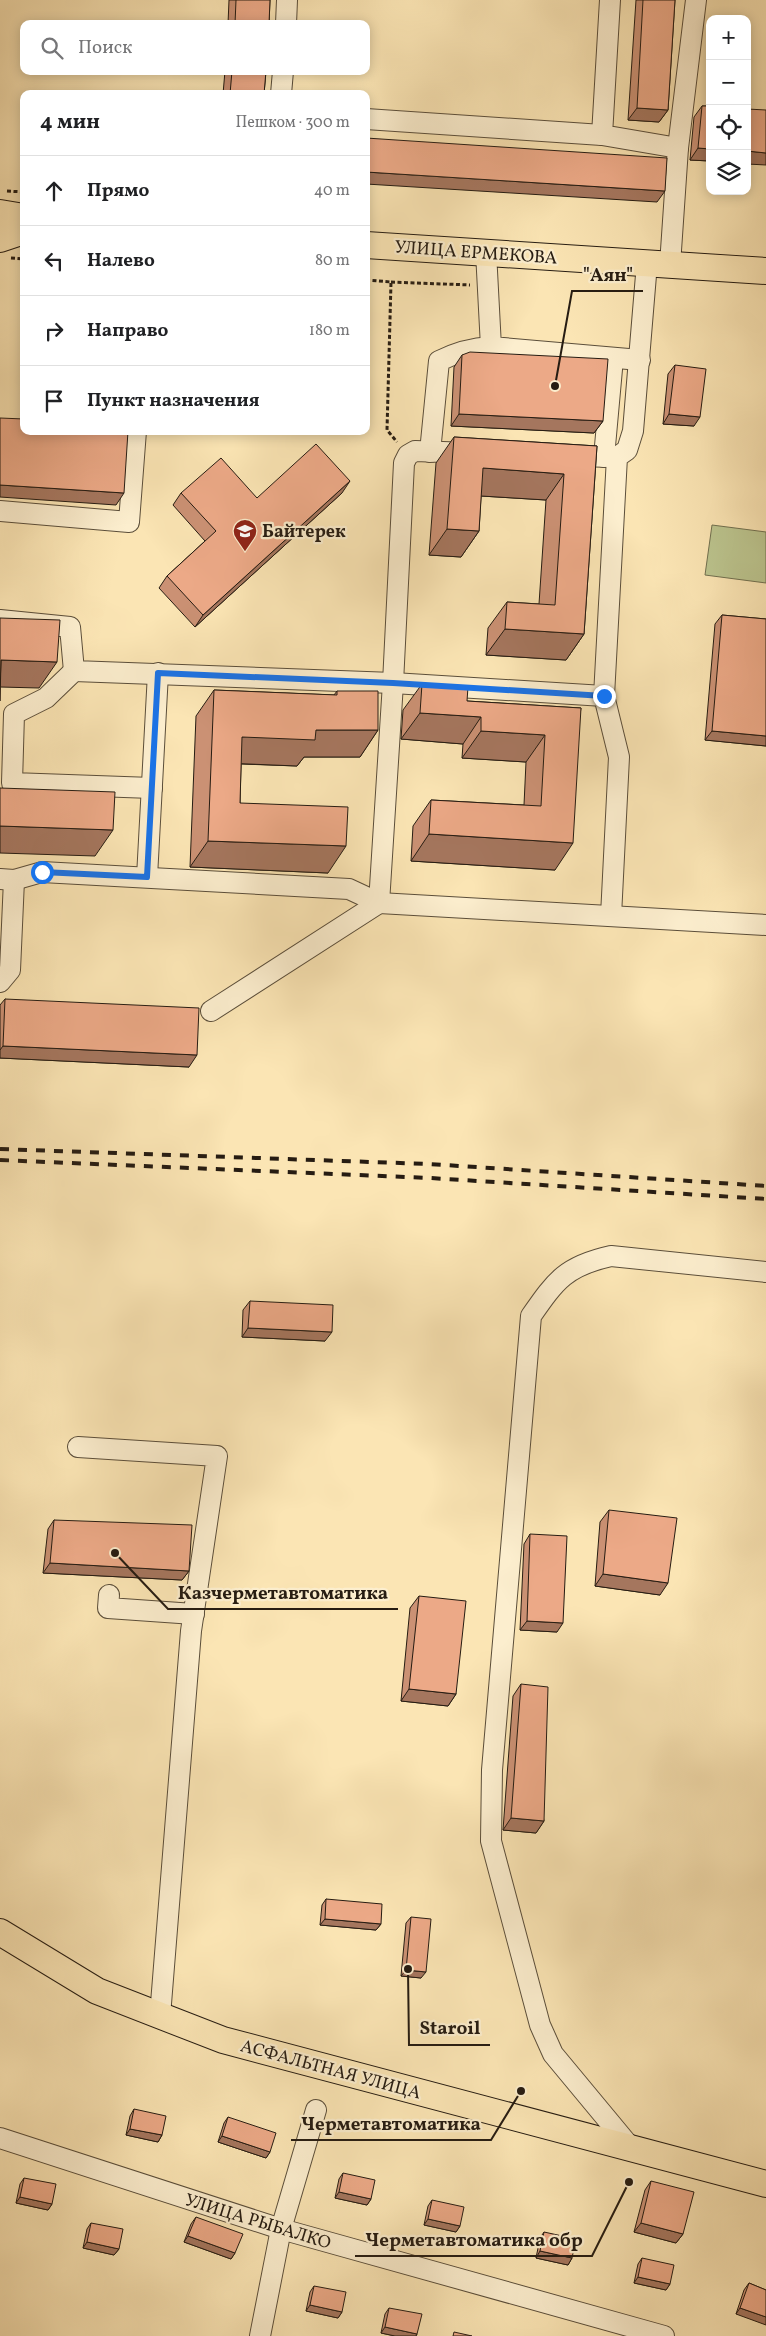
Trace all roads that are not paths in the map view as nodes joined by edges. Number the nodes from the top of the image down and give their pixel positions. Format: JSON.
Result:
{"nodes":[{"id":1,"x":288,"y":0,"type":"edge"},
{"id":2,"x":610,"y":0,"type":"edge"},
{"id":3,"x":696,"y":0,"type":"edge"},
{"id":4,"x":286,"y":20,"type":"edge"},
{"id":5,"x":283,"y":75,"type":"edge"},
{"id":6,"x":281,"y":90,"type":"edge"},
{"id":7,"x":370,"y":119,"type":"edge"},
{"id":8,"x":602,"y":135,"type":"junction"},
{"id":9,"x":678,"y":148,"type":"junction"},
{"id":10,"x":0,"y":213,"type":"edge"},
{"id":11,"x":20,"y":218,"type":"edge"},
{"id":12,"x":20,"y":219,"type":"edge"},
{"id":13,"x":0,"y":220,"type":"edge"},
{"id":14,"x":20,"y":232,"type":"edge"},
{"id":15,"x":0,"y":239,"type":"edge"},
{"id":16,"x":370,"y":244,"type":"edge"},
{"id":17,"x":486,"y":252,"type":"junction"},
{"id":18,"x":659,"y":264,"type":"junction"},
{"id":19,"x":766,"y":271,"type":"edge"},
{"id":20,"x":491,"y":347,"type":"junction"},
{"id":21,"x":613,"y":358,"type":"junction"},
{"id":22,"x":640,"y":360,"type":"junction"},
{"id":23,"x":136,"y":435,"type":"edge"},
{"id":24,"x":430,"y":452,"type":"junction"},
{"id":25,"x":488,"y":453,"type":"edge"},
{"id":26,"x":546,"y":455,"type":"edge"},
{"id":27,"x":611,"y":457,"type":"junction"},
{"id":28,"x":0,"y":511,"type":"edge"},
{"id":29,"x":0,"y":620,"type":"edge"},
{"id":30,"x":74,"y":671,"type":"junction"},
{"id":31,"x":158,"y":673,"type":"junction"},
{"id":32,"x":393,"y":683,"type":"junction"},
{"id":33,"x":604,"y":696,"type":"junction"},
{"id":34,"x":152,"y":788,"type":"junction"},
{"id":35,"x":147,"y":877,"type":"junction"},
{"id":36,"x":7,"y":879,"type":"edge"},
{"id":37,"x":378,"y":902,"type":"junction"},
{"id":38,"x":610,"y":916,"type":"junction"},
{"id":39,"x":766,"y":925,"type":"edge"},
{"id":40,"x":0,"y":982,"type":"edge"},
{"id":41,"x":211,"y":1011,"type":"dead end"},
{"id":42,"x":766,"y":1272,"type":"edge"},
{"id":43,"x":78,"y":1448,"type":"dead end"},
{"id":44,"x":109,"y":1595,"type":"dead end"},
{"id":45,"x":194,"y":1614,"type":"junction"},
{"id":46,"x":0,"y":1932,"type":"edge"},
{"id":47,"x":160,"y":2016,"type":"junction"},
{"id":48,"x":316,"y":2110,"type":"dead end"},
{"id":49,"x":0,"y":2138,"type":"edge"},
{"id":50,"x":631,"y":2148,"type":"junction"},
{"id":51,"x":766,"y":2184,"type":"edge"},
{"id":52,"x":281,"y":2229,"type":"junction"},
{"id":53,"x":260,"y":2336,"type":"edge"},
{"id":54,"x":664,"y":2336,"type":"edge"}],
"edges":[{"from":1,"to":4,"type":"street"},
{"from":2,"to":8,"type":"street"},
{"from":3,"to":9,"type":"street"},
{"from":5,"to":6,"type":"street"},
{"from":7,"to":8,"type":"street"},
{"from":8,"to":9,"type":"street"},
{"from":9,"to":18,"type":"street"},
{"from":10,"to":11,"type":"main road"},
{"from":12,"to":13,"type":"main road"},
{"from":14,"to":15,"type":"main road"},
{"from":16,"to":17,"type":"main road","name":"УЛИЦА ЕРМЕКОВА"},
{"from":17,"to":18,"type":"main road","name":"УЛИЦА ЕРМЕКОВА"},
{"from":17,"to":20,"type":"street"},
{"from":18,"to":19,"type":"main road","name":"УЛИЦА ЕРМЕКОВА"},
{"from":18,"to":22,"type":"street"},
{"from":20,"to":21,"type":"street"},
{"from":20,"to":24,"type":"street"},
{"from":21,"to":22,"type":"street"},
{"from":21,"to":27,"type":"street"},
{"from":22,"to":27,"type":"street"},
{"from":23,"to":28,"type":"street"},
{"from":24,"to":25,"type":"street"},
{"from":24,"to":32,"type":"street"},
{"from":26,"to":27,"type":"street"},
{"from":27,"to":33,"type":"street"},
{"from":29,"to":30,"type":"street"},
{"from":30,"to":31,"type":"street"},
{"from":30,"to":34,"type":"street"},
{"from":31,"to":32,"type":"street"},
{"from":31,"to":34,"type":"street"},
{"from":32,"to":33,"type":"street"},
{"from":32,"to":37,"type":"street"},
{"from":33,"to":38,"type":"street"},
{"from":34,"to":35,"type":"street"},
{"from":35,"to":36,"type":"street"},
{"from":35,"to":37,"type":"street"},
{"from":36,"to":40,"type":"street"},
{"from":37,"to":38,"type":"street"},
{"from":37,"to":41,"type":"street"},
{"from":38,"to":39,"type":"street"},
{"from":42,"to":50,"type":"street"},
{"from":43,"to":45,"type":"street"},
{"from":44,"to":45,"type":"street"},
{"from":45,"to":47,"type":"street"},
{"from":46,"to":47,"type":"main road","name":"АСФАЛЬТНАЯ УЛИЦА"},
{"from":47,"to":50,"type":"main road","name":"АСФАЛЬТНАЯ УЛИЦА"},
{"from":48,"to":52,"type":"street"},
{"from":49,"to":52,"type":"street","name":"УЛИЦА РЫБАЛКО"},
{"from":50,"to":51,"type":"main road","name":"АСФАЛЬТНАЯ УЛИЦА"},
{"from":52,"to":53,"type":"street"},
{"from":52,"to":54,"type":"street","name":"УЛИЦА РЫБАЛКО"}]}
